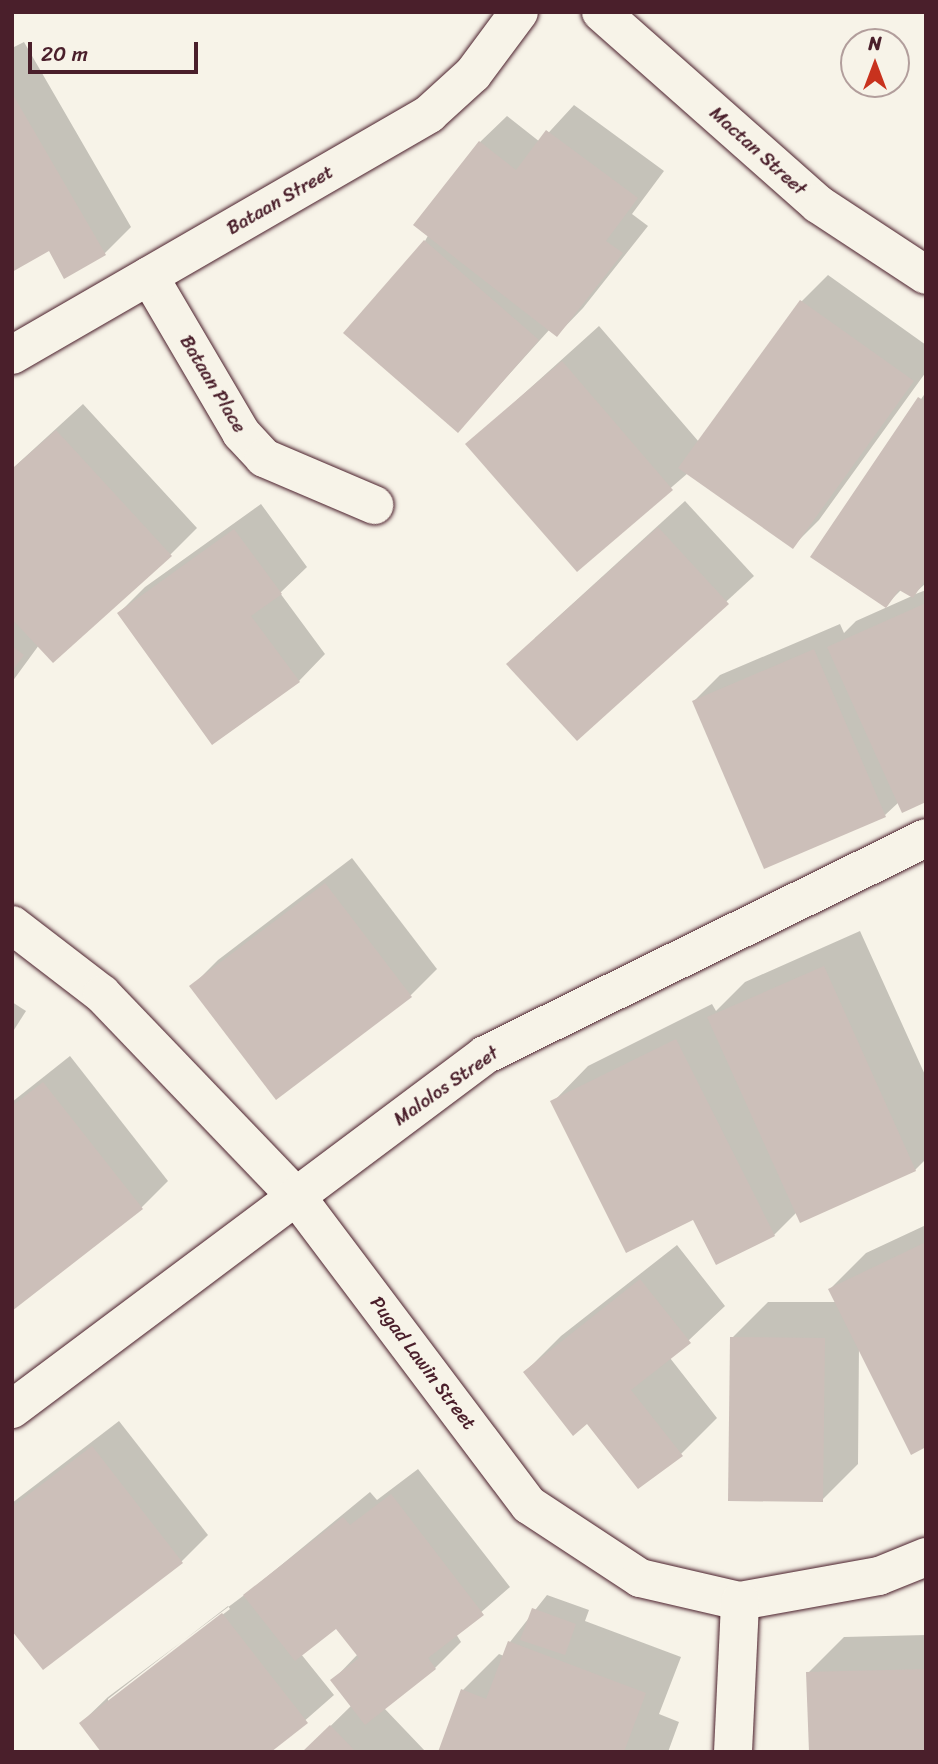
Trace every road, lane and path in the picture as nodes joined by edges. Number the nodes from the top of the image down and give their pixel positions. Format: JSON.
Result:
{"nodes":[{"id":1,"x":519,"y":12,"type":"edge"},
{"id":2,"x":601,"y":12,"type":"edge"},
{"id":3,"x":926,"y":275,"type":"edge"},
{"id":4,"x":149,"y":276,"type":"junction"},
{"id":5,"x":12,"y":355,"type":"edge"},
{"id":6,"x":374,"y":505,"type":"dead end"},
{"id":7,"x":926,"y":838,"type":"edge"},
{"id":8,"x":12,"y":925,"type":"edge"},
{"id":9,"x":296,"y":1195,"type":"junction"},
{"id":10,"x":12,"y":1409,"type":"edge"},
{"id":11,"x":926,"y":1558,"type":"edge"},
{"id":12,"x":740,"y":1601,"type":"junction"},
{"id":13,"x":733,"y":1752,"type":"edge"}],
"edges":[{"from":1,"to":4,"type":"street","name":"Bataan Street"},
{"from":2,"to":3,"type":"street","name":"Mactan Street"},
{"from":4,"to":5,"type":"street","name":"Bataan Street"},
{"from":4,"to":6,"type":"street","name":"Bataan Place"},
{"from":7,"to":9,"type":"street","name":"Malolos Street"},
{"from":8,"to":9,"type":"street","name":"Pugad Lawin Street"},
{"from":9,"to":10,"type":"street","name":"Malolos Street"},
{"from":9,"to":12,"type":"street","name":"Pugad Lawin Street"},
{"from":11,"to":12,"type":"street","name":"Pugad Lawin Street"},
{"from":12,"to":13,"type":"street"}]}
